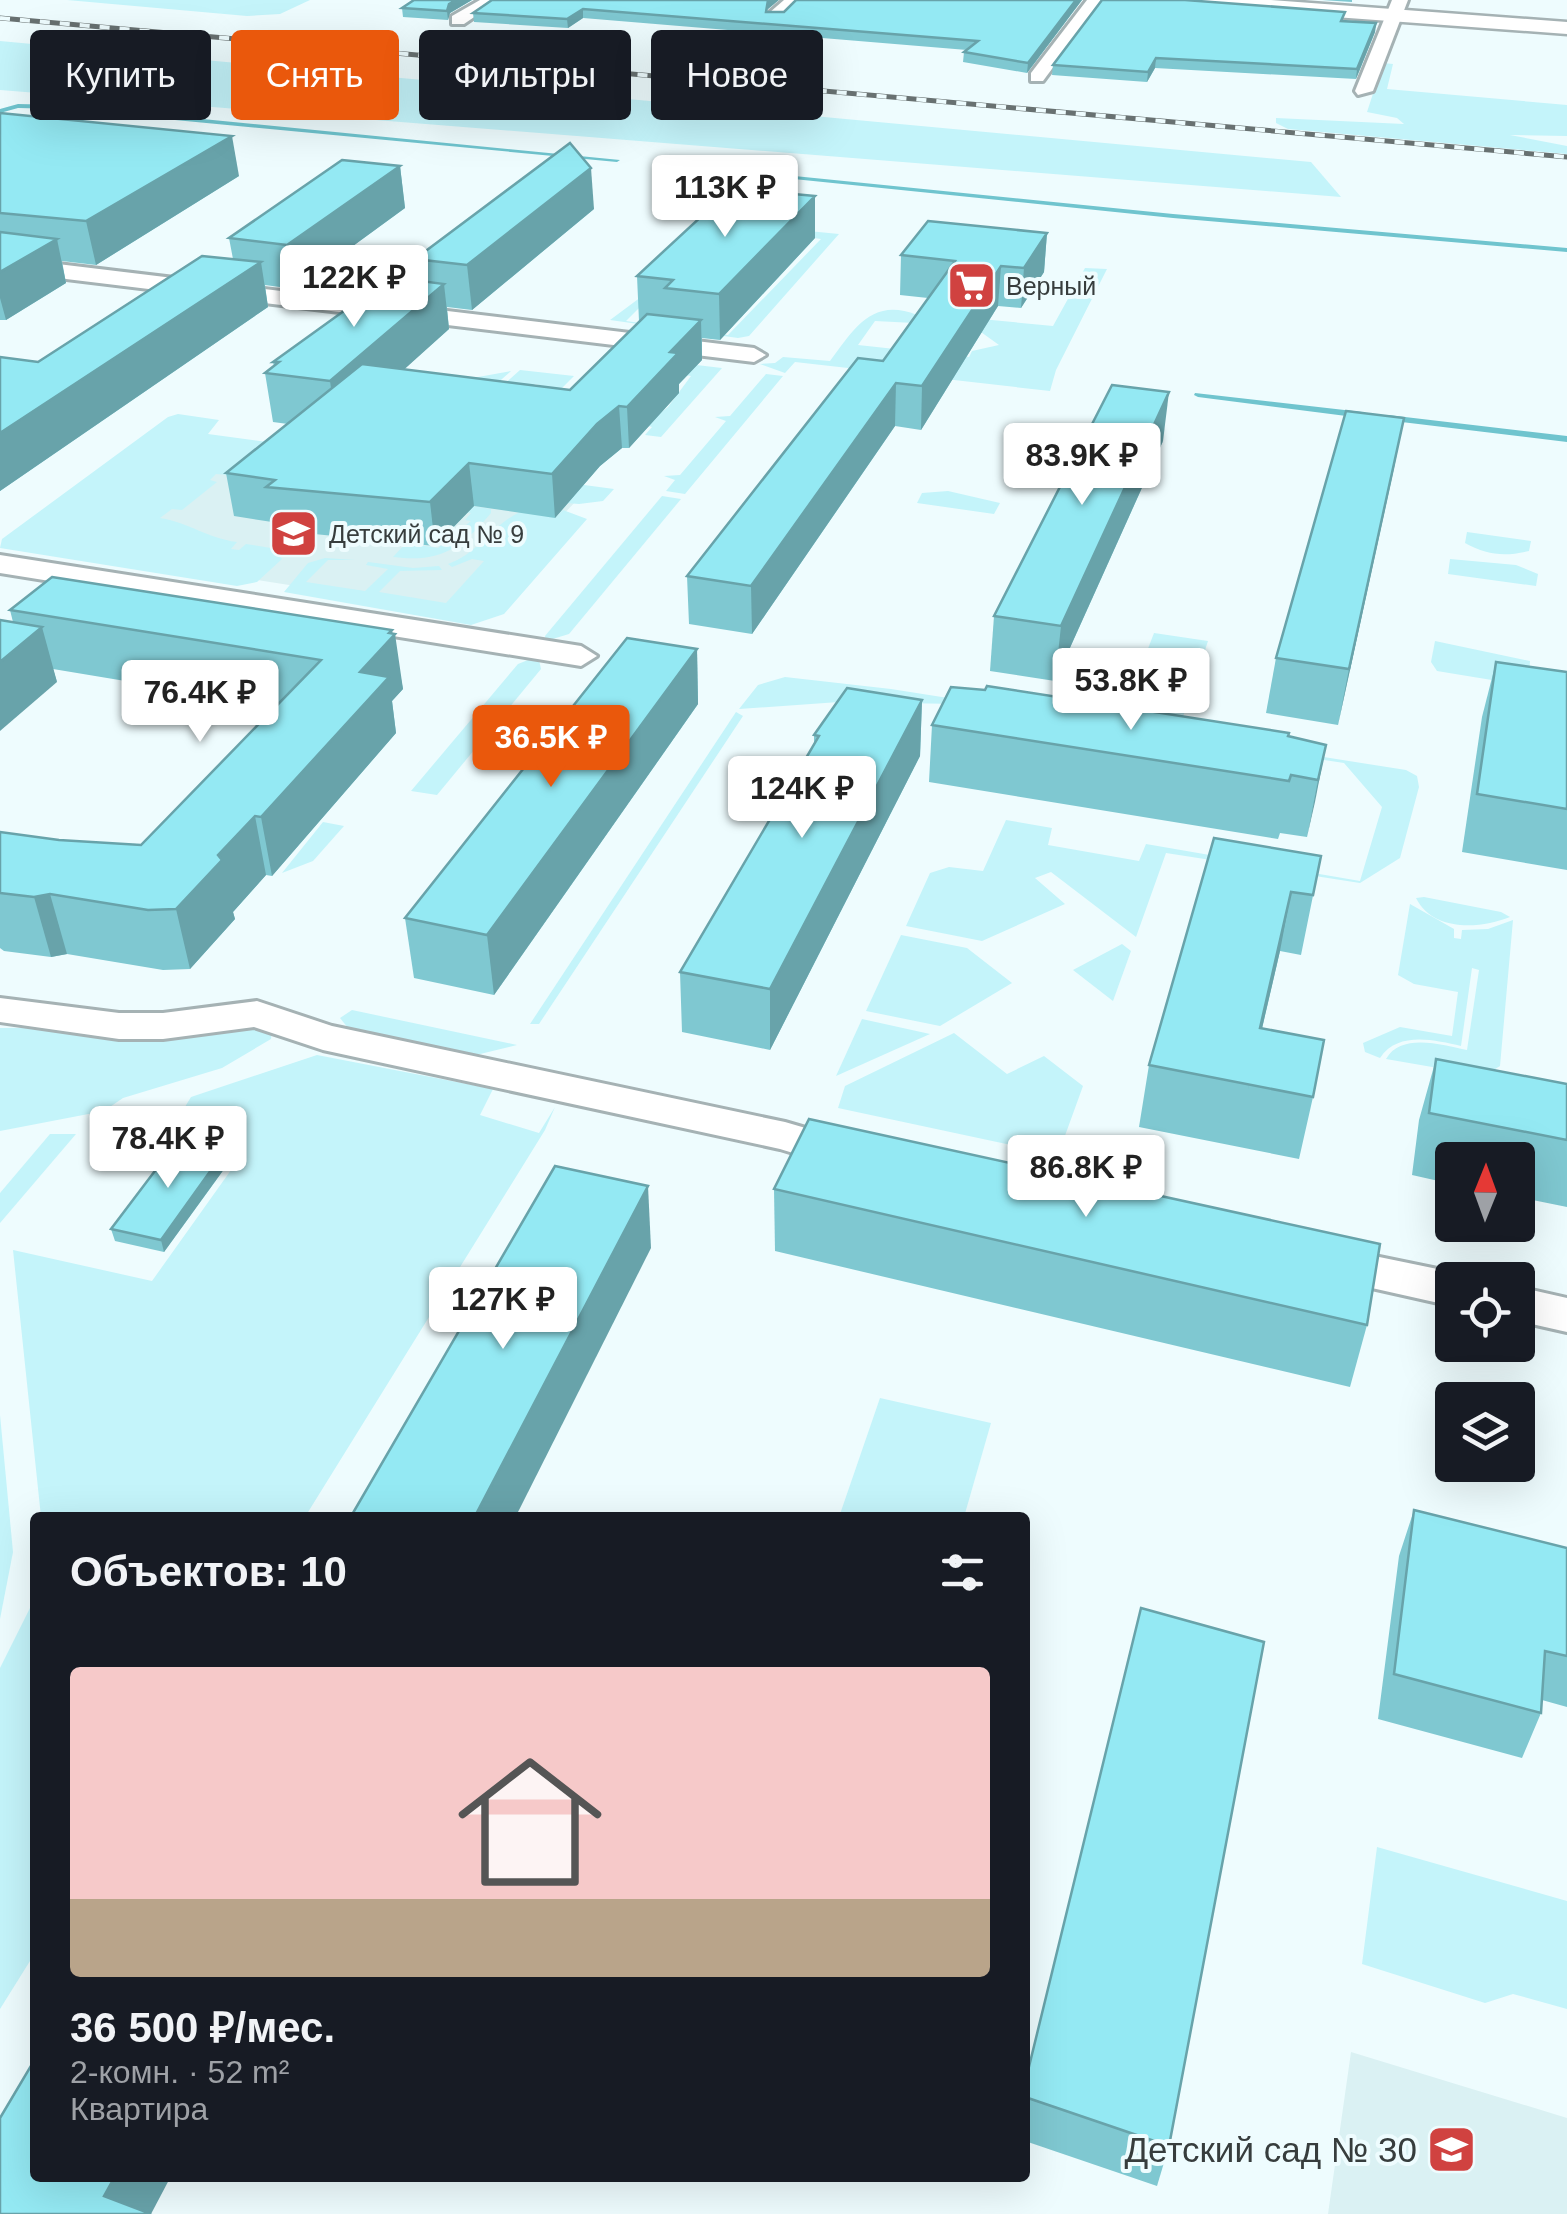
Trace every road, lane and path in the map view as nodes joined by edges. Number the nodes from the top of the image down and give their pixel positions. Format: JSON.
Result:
{"nodes":[{"id":1,"x":492,"y":0,"type":"edge"},
{"id":2,"x":794,"y":0,"type":"edge"},
{"id":3,"x":1096,"y":0,"type":"edge"},
{"id":4,"x":1185,"y":0,"type":"edge"},
{"id":5,"x":1397,"y":8,"type":"edge"},
{"id":6,"x":775,"y":16,"type":"edge"},
{"id":7,"x":458,"y":20,"type":"dead end"},
{"id":8,"x":1567,"y":28,"type":"edge"},
{"id":9,"x":1037,"y":77,"type":"dead end"},
{"id":10,"x":1364,"y":91,"type":"dead end"},
{"id":11,"x":0,"y":264,"type":"edge"},
{"id":12,"x":754,"y":355,"type":"dead end"},
{"id":13,"x":0,"y":564,"type":"edge"},
{"id":14,"x":581,"y":656,"type":"dead end"},
{"id":15,"x":0,"y":1010,"type":"edge"},
{"id":16,"x":893,"y":1166,"type":"edge"},
{"id":17,"x":1275,"y":1250,"type":"edge"},
{"id":18,"x":1435,"y":1285,"type":"edge"},
{"id":19,"x":1535,"y":1308,"type":"edge"},
{"id":20,"x":1567,"y":1315,"type":"edge"}],
"edges":[{"from":1,"to":7,"type":"street"},
{"from":2,"to":6,"type":"street"},
{"from":3,"to":9,"type":"street"},
{"from":4,"to":5,"type":"street"},
{"from":5,"to":8,"type":"street"},
{"from":5,"to":10,"type":"street"},
{"from":11,"to":12,"type":"street"},
{"from":13,"to":14,"type":"street"},
{"from":15,"to":16,"type":"street"},
{"from":17,"to":18,"type":"street"},
{"from":19,"to":20,"type":"street"}]}
